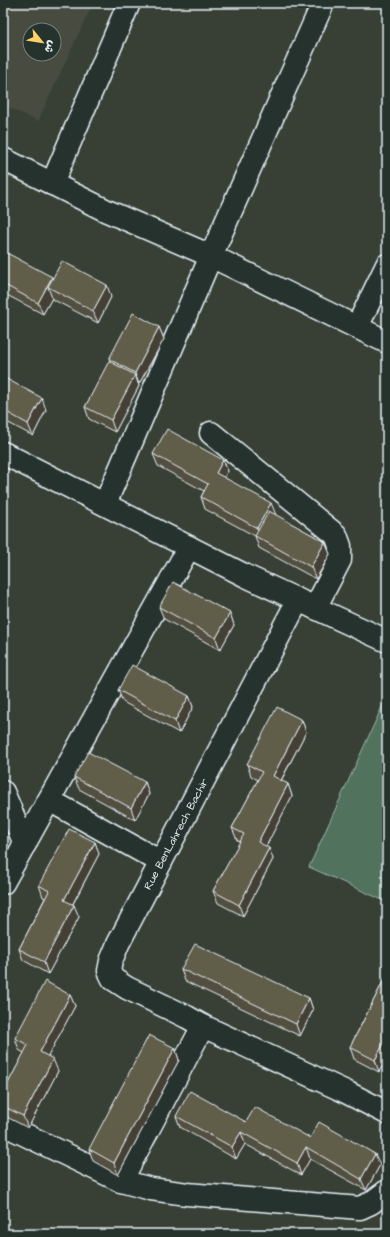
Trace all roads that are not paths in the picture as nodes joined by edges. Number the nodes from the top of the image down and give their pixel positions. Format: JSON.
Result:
{"nodes":[{"id":1,"x":129,"y":3,"type":"edge"},
{"id":2,"x":323,"y":3,"type":"edge"},
{"id":3,"x":3,"y":159,"type":"edge"},
{"id":4,"x":52,"y":184,"type":"junction"},
{"id":5,"x":211,"y":256,"type":"junction"},
{"id":6,"x":387,"y":265,"type":"edge"},
{"id":7,"x":357,"y":327,"type":"junction"},
{"id":8,"x":387,"y":342,"type":"edge"},
{"id":9,"x":211,"y":433,"type":"dead end"},
{"id":10,"x":3,"y":453,"type":"edge"},
{"id":11,"x":105,"y":504,"type":"junction"},
{"id":12,"x":189,"y":547,"type":"junction"},
{"id":13,"x":307,"y":604,"type":"junction"},
{"id":14,"x":387,"y":641,"type":"edge"},
{"id":15,"x":3,"y":792,"type":"edge"},
{"id":16,"x":49,"y":800,"type":"junction"},
{"id":17,"x":25,"y":844,"type":"junction"},
{"id":18,"x":161,"y":862,"type":"junction"},
{"id":19,"x":3,"y":883,"type":"edge"},
{"id":20,"x":203,"y":1026,"type":"junction"},
{"id":21,"x":387,"y":1113,"type":"edge"},
{"id":22,"x":3,"y":1124,"type":"edge"},
{"id":23,"x":121,"y":1181,"type":"junction"},
{"id":24,"x":387,"y":1190,"type":"edge"}],
"edges":[{"from":1,"to":4,"type":"street"},
{"from":2,"to":5,"type":"street"},
{"from":3,"to":4,"type":"street"},
{"from":4,"to":5,"type":"street"},
{"from":5,"to":7,"type":"street"},
{"from":5,"to":11,"type":"street"},
{"from":6,"to":7,"type":"street"},
{"from":7,"to":8,"type":"street"},
{"from":9,"to":13,"type":"street","name":"Rue BenLahrech Bachir"},
{"from":10,"to":11,"type":"street"},
{"from":11,"to":12,"type":"street"},
{"from":12,"to":13,"type":"street"},
{"from":12,"to":16,"type":"street"},
{"from":13,"to":14,"type":"street"},
{"from":13,"to":18,"type":"street","name":"Rue BenLahrech Bachir"},
{"from":15,"to":17,"type":"street"},
{"from":16,"to":17,"type":"street"},
{"from":16,"to":18,"type":"street"},
{"from":17,"to":19,"type":"street"},
{"from":18,"to":20,"type":"street","name":"Rue BenLahrech Bachir"},
{"from":20,"to":21,"type":"street","name":"Rue BenLahrech Bachir"},
{"from":20,"to":23,"type":"street"},
{"from":22,"to":23,"type":"street"},
{"from":23,"to":24,"type":"street"}]}
